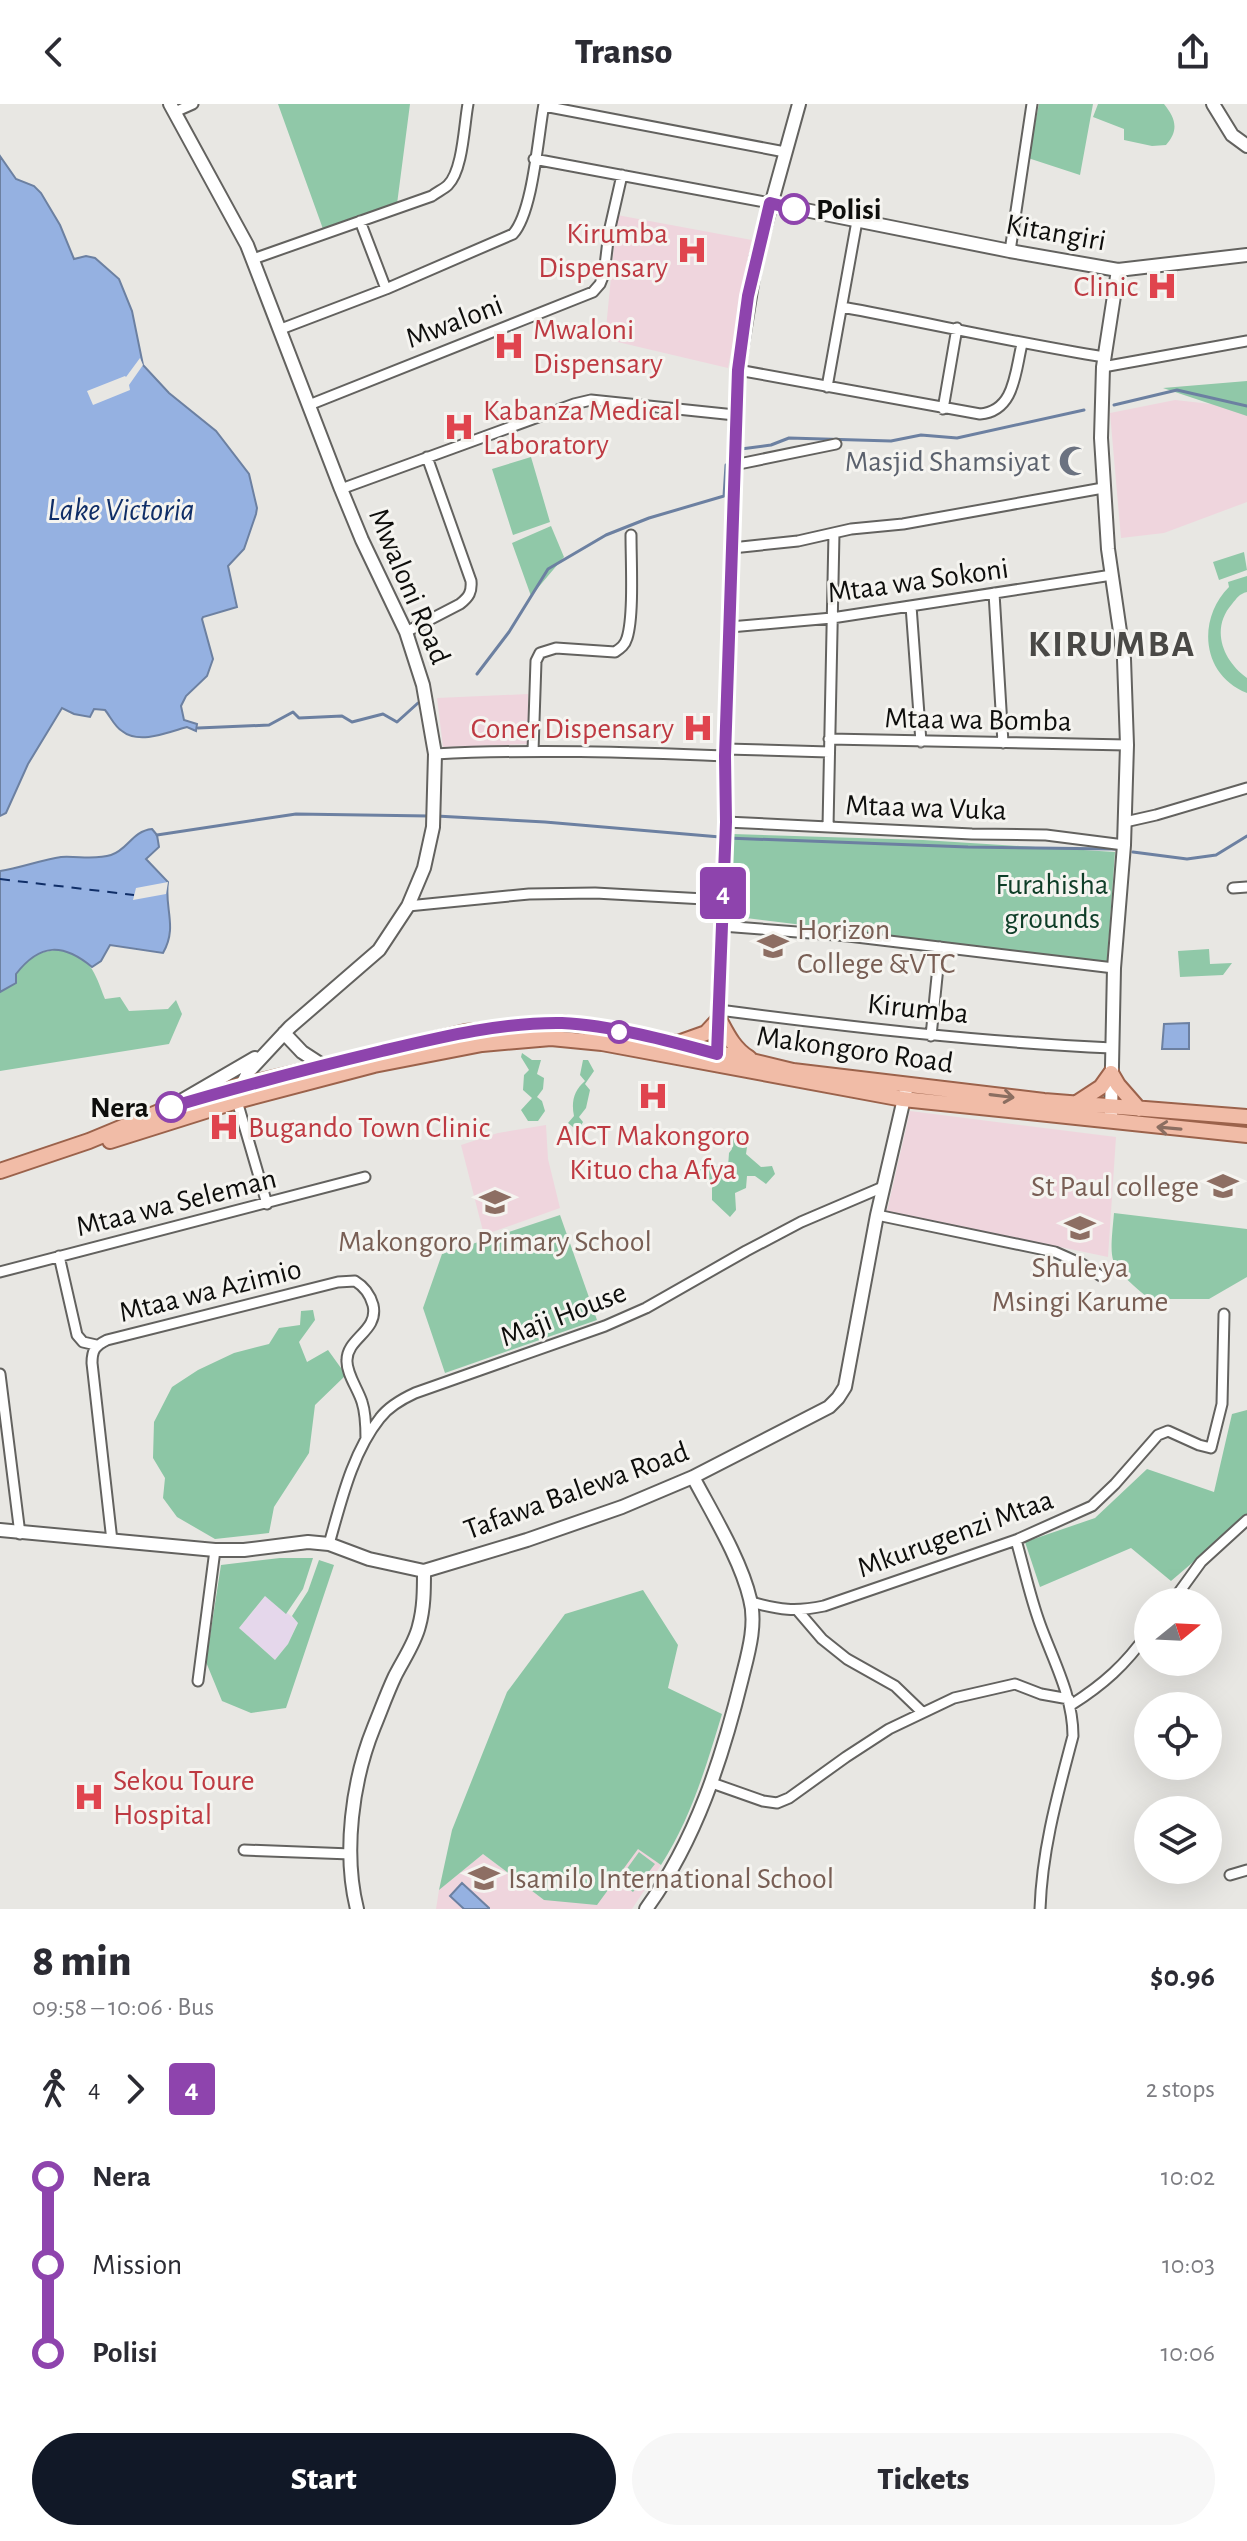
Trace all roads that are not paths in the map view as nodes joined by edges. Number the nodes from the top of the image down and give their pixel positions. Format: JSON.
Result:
{"nodes":[{"id":1,"x":193,"y":104,"type":"edge"},
{"id":2,"x":468,"y":104,"type":"edge"},
{"id":3,"x":799,"y":104,"type":"edge"},
{"id":4,"x":1032,"y":104,"type":"edge"},
{"id":5,"x":1213,"y":104,"type":"edge"},
{"id":6,"x":544,"y":105,"type":"edge"},
{"id":7,"x":172,"y":108,"type":"edge"},
{"id":8,"x":1247,"y":146,"type":"edge"},
{"id":9,"x":785,"y":152,"type":"junction"},
{"id":10,"x":534,"y":159,"type":"junction"},
{"id":11,"x":622,"y":175,"type":"junction"},
{"id":12,"x":770,"y":203,"type":"junction"},
{"id":13,"x":360,"y":221,"type":"junction"},
{"id":14,"x":857,"y":221,"type":"junction"},
{"id":15,"x":1010,"y":251,"type":"junction"},
{"id":16,"x":1247,"y":255,"type":"edge"},
{"id":17,"x":253,"y":259,"type":"junction"},
{"id":18,"x":1118,"y":270,"type":"junction"},
{"id":19,"x":386,"y":289,"type":"junction"},
{"id":20,"x":842,"y":307,"type":"junction"},
{"id":21,"x":957,"y":328,"type":"junction"},
{"id":22,"x":281,"y":329,"type":"junction"},
{"id":23,"x":1247,"y":341,"type":"edge"},
{"id":24,"x":1022,"y":344,"type":"junction"},
{"id":25,"x":1103,"y":362,"type":"junction"},
{"id":26,"x":738,"y":370,"type":"junction"},
{"id":27,"x":827,"y":387,"type":"junction"},
{"id":28,"x":309,"y":405,"type":"junction"},
{"id":29,"x":943,"y":409,"type":"junction"},
{"id":30,"x":735,"y":415,"type":"junction"},
{"id":31,"x":836,"y":444,"type":"dead end"},
{"id":32,"x":427,"y":457,"type":"junction"},
{"id":33,"x":734,"y":465,"type":"junction"},
{"id":34,"x":1103,"y":488,"type":"junction"},
{"id":35,"x":341,"y":489,"type":"junction"},
{"id":36,"x":834,"y":533,"type":"junction"},
{"id":37,"x":631,"y":535,"type":"dead end"},
{"id":38,"x":732,"y":548,"type":"junction"},
{"id":39,"x":1112,"y":575,"type":"junction"},
{"id":40,"x":994,"y":593,"type":"junction"},
{"id":41,"x":911,"y":606,"type":"junction"},
{"id":42,"x":832,"y":618,"type":"junction"},
{"id":43,"x":730,"y":627,"type":"junction"},
{"id":44,"x":406,"y":632,"type":"junction"},
{"id":45,"x":829,"y":739,"type":"junction"},
{"id":46,"x":921,"y":742,"type":"junction"},
{"id":47,"x":1003,"y":743,"type":"junction"},
{"id":48,"x":1127,"y":745,"type":"junction"},
{"id":49,"x":533,"y":751,"type":"junction"},
{"id":50,"x":829,"y":752,"type":"junction"},
{"id":51,"x":725,"y":753,"type":"junction"},
{"id":52,"x":435,"y":754,"type":"junction"},
{"id":53,"x":1247,"y":788,"type":"edge"},
{"id":54,"x":1125,"y":822,"type":"junction"},
{"id":55,"x":726,"y":827,"type":"junction"},
{"id":56,"x":828,"y":827,"type":"junction"},
{"id":57,"x":1124,"y":845,"type":"junction"},
{"id":58,"x":1247,"y":887,"type":"edge"},
{"id":59,"x":1233,"y":888,"type":"dead end"},
{"id":60,"x":723,"y":900,"type":"junction"},
{"id":61,"x":408,"y":906,"type":"junction"},
{"id":62,"x":722,"y":926,"type":"junction"},
{"id":63,"x":940,"y":947,"type":"junction"},
{"id":64,"x":1114,"y":968,"type":"junction"},
{"id":65,"x":719,"y":1015,"type":"junction"},
{"id":66,"x":284,"y":1033,"type":"junction"},
{"id":67,"x":931,"y":1036,"type":"junction"},
{"id":68,"x":677,"y":1043,"type":"junction"},
{"id":69,"x":1112,"y":1048,"type":"junction"},
{"id":70,"x":265,"y":1052,"type":"junction"},
{"id":71,"x":716,"y":1060,"type":"junction"},
{"id":72,"x":757,"y":1063,"type":"junction"},
{"id":73,"x":322,"y":1065,"type":"junction"},
{"id":74,"x":1111,"y":1073,"type":"junction"},
{"id":75,"x":905,"y":1092,"type":"junction"},
{"id":76,"x":238,"y":1094,"type":"junction"},
{"id":77,"x":1074,"y":1104,"type":"junction"},
{"id":78,"x":171,"y":1107,"type":"junction"},
{"id":79,"x":1139,"y":1109,"type":"junction"},
{"id":80,"x":1111,"y":1115,"type":"junction"},
{"id":81,"x":1247,"y":1117,"type":"edge"},
{"id":82,"x":1247,"y":1135,"type":"edge"},
{"id":83,"x":0,"y":1171,"type":"edge"},
{"id":84,"x":365,"y":1177,"type":"dead end"},
{"id":85,"x":0,"y":1179,"type":"edge"},
{"id":86,"x":883,"y":1187,"type":"junction"},
{"id":87,"x":267,"y":1204,"type":"junction"},
{"id":88,"x":877,"y":1215,"type":"junction"},
{"id":89,"x":59,"y":1256,"type":"junction"},
{"id":90,"x":0,"y":1272,"type":"edge"},
{"id":91,"x":1101,"y":1276,"type":"dead end"},
{"id":92,"x":1224,"y":1314,"type":"dead end"},
{"id":93,"x":96,"y":1345,"type":"junction"},
{"id":94,"x":0,"y":1374,"type":"edge"},
{"id":95,"x":366,"y":1439,"type":"junction"},
{"id":96,"x":693,"y":1477,"type":"junction"},
{"id":97,"x":1247,"y":1520,"type":"edge"},
{"id":98,"x":0,"y":1530,"type":"edge"},
{"id":99,"x":20,"y":1534,"type":"junction"},
{"id":100,"x":1016,"y":1540,"type":"junction"},
{"id":101,"x":112,"y":1541,"type":"junction"},
{"id":102,"x":329,"y":1544,"type":"junction"},
{"id":103,"x":215,"y":1550,"type":"junction"},
{"id":104,"x":424,"y":1571,"type":"junction"},
{"id":105,"x":1182,"y":1588,"type":"edge"},
{"id":106,"x":751,"y":1602,"type":"junction"},
{"id":107,"x":798,"y":1611,"type":"junction"},
{"id":108,"x":1134,"y":1652,"type":"edge"},
{"id":109,"x":198,"y":1681,"type":"dead end"},
{"id":110,"x":1070,"y":1702,"type":"junction"},
{"id":111,"x":922,"y":1712,"type":"junction"},
{"id":112,"x":712,"y":1783,"type":"junction"},
{"id":113,"x":244,"y":1850,"type":"dead end"},
{"id":114,"x":351,"y":1854,"type":"junction"},
{"id":115,"x":1247,"y":1870,"type":"edge"},
{"id":116,"x":1230,"y":1875,"type":"dead end"},
{"id":117,"x":357,"y":1909,"type":"edge"},
{"id":118,"x":646,"y":1909,"type":"edge"},
{"id":119,"x":1040,"y":1909,"type":"edge"}],
"edges":[{"from":1,"to":7,"type":"street"},
{"from":2,"to":13,"type":"street"},
{"from":3,"to":9,"type":"street"},
{"from":4,"to":15,"type":"street"},
{"from":5,"to":8,"type":"street"},
{"from":6,"to":9,"type":"street"},
{"from":6,"to":10,"type":"street"},
{"from":7,"to":17,"type":"street","name":"Mwaloni Road"},
{"from":9,"to":12,"type":"street"},
{"from":10,"to":11,"type":"street"},
{"from":10,"to":19,"type":"street"},
{"from":11,"to":12,"type":"street"},
{"from":11,"to":28,"type":"street","name":"Mwaloni"},
{"from":12,"to":14,"type":"street","name":"Kitangiri"},
{"from":12,"to":26,"type":"street"},
{"from":13,"to":17,"type":"street"},
{"from":13,"to":19,"type":"street"},
{"from":14,"to":15,"type":"street","name":"Kitangiri"},
{"from":14,"to":20,"type":"street"},
{"from":15,"to":18,"type":"street","name":"Kitangiri"},
{"from":16,"to":18,"type":"street","name":"Kitangiri"},
{"from":17,"to":22,"type":"street","name":"Mwaloni Road"},
{"from":18,"to":25,"type":"street"},
{"from":19,"to":22,"type":"street"},
{"from":20,"to":21,"type":"street"},
{"from":20,"to":27,"type":"street"},
{"from":21,"to":24,"type":"street"},
{"from":21,"to":29,"type":"street"},
{"from":22,"to":28,"type":"street","name":"Mwaloni Road"},
{"from":23,"to":25,"type":"street"},
{"from":24,"to":25,"type":"street"},
{"from":24,"to":29,"type":"street"},
{"from":25,"to":34,"type":"street"},
{"from":26,"to":27,"type":"street"},
{"from":26,"to":30,"type":"street"},
{"from":27,"to":29,"type":"street"},
{"from":28,"to":35,"type":"street","name":"Mwaloni Road"},
{"from":30,"to":32,"type":"street"},
{"from":30,"to":33,"type":"street"},
{"from":31,"to":33,"type":"street"},
{"from":32,"to":35,"type":"street"},
{"from":32,"to":44,"type":"street"},
{"from":33,"to":38,"type":"street"},
{"from":34,"to":36,"type":"street"},
{"from":34,"to":39,"type":"street"},
{"from":35,"to":44,"type":"street","name":"Mwaloni Road"},
{"from":36,"to":38,"type":"street"},
{"from":36,"to":42,"type":"street"},
{"from":37,"to":49,"type":"street"},
{"from":38,"to":43,"type":"street"},
{"from":39,"to":40,"type":"street","name":"Mtaa wa Sokoni"},
{"from":39,"to":48,"type":"street"},
{"from":40,"to":41,"type":"street","name":"Mtaa wa Sokoni"},
{"from":40,"to":47,"type":"street"},
{"from":41,"to":42,"type":"street","name":"Mtaa wa Sokoni"},
{"from":41,"to":46,"type":"street"},
{"from":42,"to":43,"type":"street","name":"Mtaa wa Sokoni"},
{"from":42,"to":45,"type":"street"},
{"from":43,"to":51,"type":"street"},
{"from":44,"to":52,"type":"street","name":"Mwaloni Road"},
{"from":45,"to":46,"type":"street","name":"Mtaa wa Bomba"},
{"from":45,"to":50,"type":"street"},
{"from":46,"to":47,"type":"street","name":"Mtaa wa Bomba"},
{"from":47,"to":48,"type":"street","name":"Mtaa wa Bomba"},
{"from":48,"to":54,"type":"street"},
{"from":49,"to":51,"type":"street"},
{"from":49,"to":52,"type":"street"},
{"from":50,"to":51,"type":"street"},
{"from":50,"to":56,"type":"street"},
{"from":51,"to":55,"type":"street"},
{"from":52,"to":61,"type":"street","name":"Mwaloni Road"},
{"from":53,"to":54,"type":"street"},
{"from":54,"to":57,"type":"street"},
{"from":55,"to":56,"type":"street","name":"Mtaa wa Vuka"},
{"from":55,"to":60,"type":"street"},
{"from":56,"to":57,"type":"street","name":"Mtaa wa Vuka"},
{"from":57,"to":64,"type":"street"},
{"from":58,"to":59,"type":"street"},
{"from":60,"to":61,"type":"street"},
{"from":60,"to":62,"type":"street"},
{"from":61,"to":66,"type":"street","name":"Mwaloni Road"},
{"from":62,"to":63,"type":"street"},
{"from":62,"to":65,"type":"street"},
{"from":63,"to":64,"type":"street"},
{"from":63,"to":67,"type":"street"},
{"from":64,"to":69,"type":"street"},
{"from":65,"to":67,"type":"street","name":"Kirumba"},
{"from":65,"to":68,"type":"main road"},
{"from":65,"to":71,"type":"street"},
{"from":65,"to":72,"type":"main road"},
{"from":66,"to":70,"type":"street","name":"Mwaloni Road"},
{"from":66,"to":73,"type":"street"},
{"from":67,"to":69,"type":"street","name":"Kirumba"},
{"from":68,"to":71,"type":"main road","name":"Makongoro Road"},
{"from":68,"to":73,"type":"main road","name":"Makongoro Road"},
{"from":69,"to":74,"type":"street"},
{"from":70,"to":76,"type":"street","name":"Mwaloni Road"},
{"from":70,"to":78,"type":"street"},
{"from":71,"to":72,"type":"main road","name":"Makongoro Road"},
{"from":71,"to":75,"type":"main road","name":"Makongoro Road"},
{"from":71,"to":76,"type":"main road","name":"Makongoro Road"},
{"from":72,"to":75,"type":"main road","name":"Makongoro Road"},
{"from":73,"to":76,"type":"main road","name":"Makongoro Road"},
{"from":74,"to":77,"type":"main road"},
{"from":74,"to":79,"type":"main road"},
{"from":74,"to":80,"type":"street"},
{"from":75,"to":77,"type":"main road","name":"Makongoro Road","one_way":true},
{"from":75,"to":80,"type":"main road","name":"Makongoro Road"},
{"from":75,"to":86,"type":"street","name":"Tafawa Balewa Road"},
{"from":76,"to":78,"type":"main road","name":"Makongoro Road"},
{"from":76,"to":85,"type":"main road","name":"Makongoro Road"},
{"from":76,"to":87,"type":"street"},
{"from":77,"to":80,"type":"main road","name":"Makongoro Road"},
{"from":78,"to":83,"type":"main road","name":"Makongoro Road"},
{"from":79,"to":80,"type":"main road","name":"Makongoro Road"},
{"from":79,"to":81,"type":"main road","name":"Makongoro Road"},
{"from":82,"to":80,"type":"main road","name":"Makongoro Road","one_way":true},
{"from":84,"to":87,"type":"street","name":"Mtaa wa Seleman"},
{"from":86,"to":88,"type":"street","name":"Tafawa Balewa Road"},
{"from":86,"to":95,"type":"street","name":"Maji House"},
{"from":87,"to":89,"type":"street","name":"Mtaa wa Seleman"},
{"from":88,"to":91,"type":"street"},
{"from":88,"to":96,"type":"street","name":"Tafawa Balewa Road"},
{"from":89,"to":90,"type":"street","name":"Mtaa wa Seleman"},
{"from":89,"to":93,"type":"street"},
{"from":92,"to":100,"type":"street","name":"Mkurugenzi Mtaa"},
{"from":93,"to":95,"type":"street","name":"Mtaa wa Azimio"},
{"from":93,"to":101,"type":"street","name":"Mtaa wa Azimio"},
{"from":94,"to":99,"type":"street"},
{"from":95,"to":102,"type":"street","name":"Maji House"},
{"from":96,"to":104,"type":"street","name":"Tafawa Balewa Road"},
{"from":96,"to":106,"type":"street"},
{"from":97,"to":105,"type":"street"},
{"from":98,"to":99,"type":"street","name":"Tafawa Balewa Road"},
{"from":99,"to":101,"type":"street","name":"Tafawa Balewa Road"},
{"from":100,"to":107,"type":"street","name":"Mkurugenzi Mtaa"},
{"from":100,"to":110,"type":"street"},
{"from":101,"to":103,"type":"street","name":"Tafawa Balewa Road"},
{"from":102,"to":103,"type":"street","name":"Tafawa Balewa Road"},
{"from":102,"to":104,"type":"street","name":"Tafawa Balewa Road"},
{"from":103,"to":109,"type":"street"},
{"from":104,"to":114,"type":"street"},
{"from":106,"to":107,"type":"street","name":"Mkurugenzi Mtaa"},
{"from":106,"to":112,"type":"street"},
{"from":107,"to":111,"type":"street"},
{"from":108,"to":110,"type":"street"},
{"from":110,"to":111,"type":"street"},
{"from":110,"to":119,"type":"street"},
{"from":111,"to":112,"type":"street"},
{"from":112,"to":118,"type":"street"},
{"from":113,"to":114,"type":"street"},
{"from":114,"to":117,"type":"street"},
{"from":115,"to":116,"type":"street"}]}
